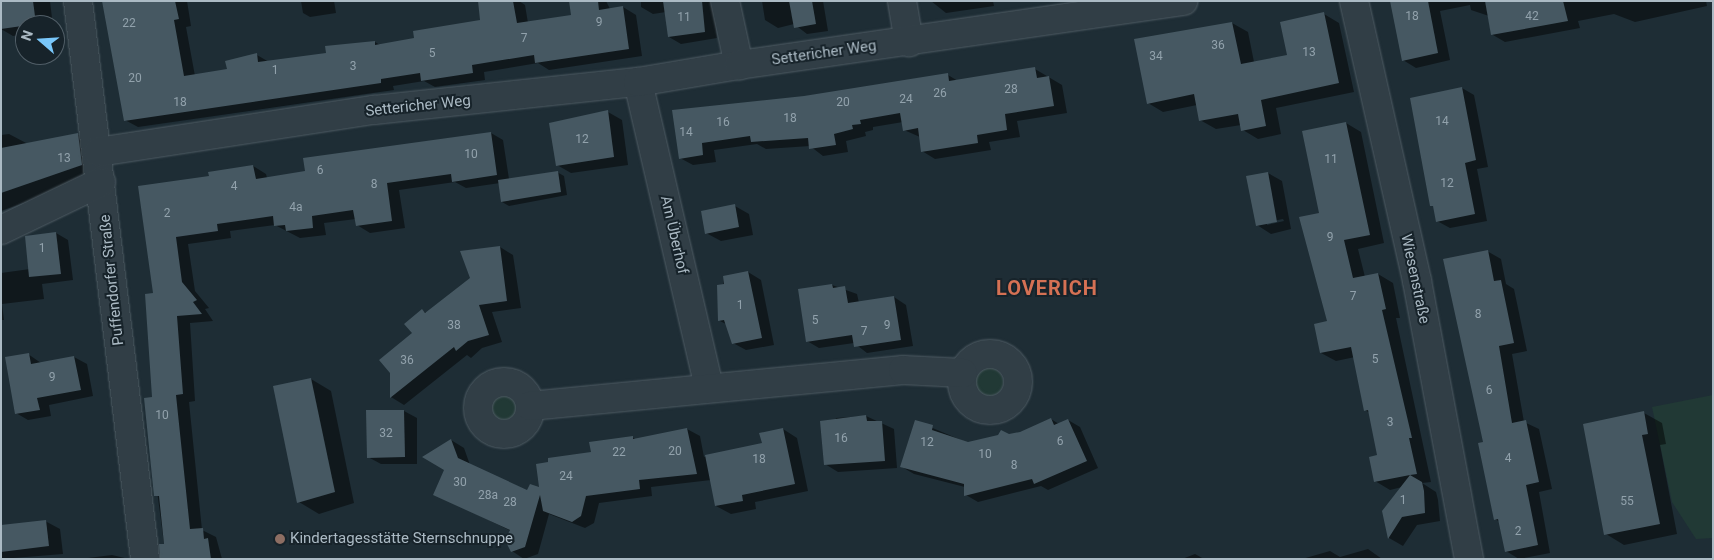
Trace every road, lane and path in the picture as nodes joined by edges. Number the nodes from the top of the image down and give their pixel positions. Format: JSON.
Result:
{"nodes":[{"id":1,"x":78,"y":1,"type":"edge"},
{"id":2,"x":725,"y":1,"type":"edge"},
{"id":3,"x":902,"y":1,"type":"edge"},
{"id":4,"x":1183,"y":1,"type":"edge"},
{"id":5,"x":1354,"y":1,"type":"edge"},
{"id":6,"x":1054,"y":11,"type":"edge"},
{"id":7,"x":909,"y":42,"type":"junction"},
{"id":8,"x":739,"y":65,"type":"junction"},
{"id":9,"x":638,"y":82,"type":"junction"},
{"id":10,"x":98,"y":152,"type":"junction"},
{"id":11,"x":101,"y":182,"type":"junction"},
{"id":12,"x":1,"y":230,"type":"edge"},
{"id":13,"x":963,"y":373,"type":"dead end"},
{"id":14,"x":709,"y":387,"type":"junction"},
{"id":15,"x":530,"y":406,"type":"dead end"},
{"id":16,"x":145,"y":559,"type":"edge"},
{"id":17,"x":1468,"y":559,"type":"edge"}],
"edges":[{"from":1,"to":10,"type":"street","name":"Puffendorfer Straße"},
{"from":2,"to":8,"type":"street"},
{"from":3,"to":7,"type":"street"},
{"from":4,"to":6,"type":"street","name":"Settericher Weg"},
{"from":5,"to":17,"type":"street","name":"Wiesenstraße"},
{"from":6,"to":7,"type":"street","name":"Settericher Weg"},
{"from":7,"to":8,"type":"street","name":"Settericher Weg"},
{"from":8,"to":9,"type":"street","name":"Settericher Weg"},
{"from":9,"to":10,"type":"street","name":"Settericher Weg"},
{"from":9,"to":14,"type":"street","name":"Am Überhof"},
{"from":10,"to":11,"type":"street","name":"Puffendorfer Straße"},
{"from":11,"to":12,"type":"street"},
{"from":11,"to":16,"type":"street","name":"Puffendorfer Straße"},
{"from":13,"to":14,"type":"street"},
{"from":14,"to":15,"type":"street"}]}
